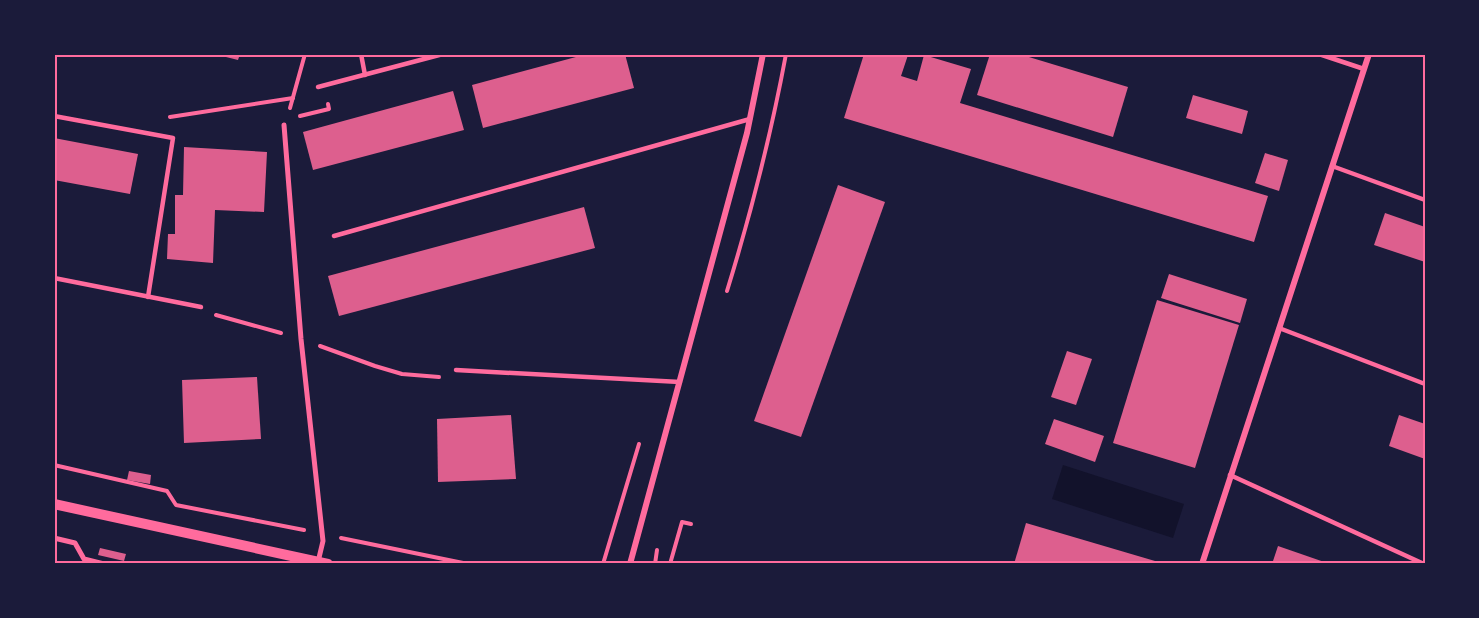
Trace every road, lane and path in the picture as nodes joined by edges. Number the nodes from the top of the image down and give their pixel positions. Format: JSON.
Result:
{"nodes":[{"id":1,"x":305,"y":54,"type":"edge"},
{"id":2,"x":361,"y":54,"type":"edge"},
{"id":3,"x":443,"y":54,"type":"edge"},
{"id":4,"x":763,"y":54,"type":"edge"},
{"id":5,"x":1319,"y":54,"type":"edge"},
{"id":6,"x":1369,"y":54,"type":"edge"},
{"id":7,"x":1364,"y":69,"type":"junction"},
{"id":8,"x":365,"y":75,"type":"junction"},
{"id":9,"x":326,"y":85,"type":"junction"},
{"id":10,"x":318,"y":87,"type":"dead end"},
{"id":11,"x":292,"y":98,"type":"junction"},
{"id":12,"x":54,"y":116,"type":"edge"},
{"id":13,"x":750,"y":119,"type":"junction"},
{"id":14,"x":285,"y":122,"type":"junction"},
{"id":15,"x":144,"y":133,"type":"junction"},
{"id":16,"x":1332,"y":166,"type":"junction"},
{"id":17,"x":1425,"y":200,"type":"edge"},
{"id":18,"x":334,"y":236,"type":"dead end"},
{"id":19,"x":54,"y":278,"type":"edge"},
{"id":20,"x":148,"y":297,"type":"junction"},
{"id":21,"x":201,"y":307,"type":"joint"},
{"id":22,"x":1279,"y":328,"type":"junction"},
{"id":23,"x":301,"y":339,"type":"junction"},
{"id":24,"x":456,"y":370,"type":"joint"},
{"id":25,"x":680,"y":382,"type":"junction"},
{"id":26,"x":1425,"y":384,"type":"edge"},
{"id":27,"x":54,"y":465,"type":"edge"},
{"id":28,"x":1230,"y":476,"type":"junction"},
{"id":29,"x":54,"y":504,"type":"edge"},
{"id":30,"x":691,"y":524,"type":"dead end"},
{"id":31,"x":322,"y":534,"type":"junction"},
{"id":32,"x":54,"y":537,"type":"edge"},
{"id":33,"x":321,"y":563,"type":"edge"},
{"id":34,"x":104,"y":564,"type":"edge"},
{"id":35,"x":468,"y":564,"type":"edge"},
{"id":36,"x":630,"y":564,"type":"edge"},
{"id":37,"x":670,"y":564,"type":"edge"},
{"id":38,"x":1203,"y":564,"type":"edge"},
{"id":39,"x":1424,"y":564,"type":"edge"}],
"edges":[{"from":1,"to":11,"type":"path"},
{"from":2,"to":8,"type":"lane"},
{"from":3,"to":8,"type":"lane"},
{"from":4,"to":13,"type":"street"},
{"from":5,"to":7,"type":"lane"},
{"from":6,"to":7,"type":"street"},
{"from":7,"to":16,"type":"street"},
{"from":8,"to":9,"type":"lane"},
{"from":9,"to":10,"type":"lane"},
{"from":9,"to":14,"type":"path"},
{"from":11,"to":14,"type":"path"},
{"from":11,"to":15,"type":"path"},
{"from":12,"to":15,"type":"lane"},
{"from":13,"to":18,"type":"lane"},
{"from":13,"to":25,"type":"street"},
{"from":14,"to":23,"type":"street"},
{"from":15,"to":20,"type":"lane"},
{"from":16,"to":17,"type":"lane"},
{"from":16,"to":22,"type":"street"},
{"from":19,"to":20,"type":"lane"},
{"from":20,"to":21,"type":"lane"},
{"from":21,"to":23,"type":"path"},
{"from":22,"to":26,"type":"lane"},
{"from":22,"to":28,"type":"street"},
{"from":23,"to":24,"type":"path"},
{"from":23,"to":31,"type":"street"},
{"from":24,"to":25,"type":"lane"},
{"from":25,"to":36,"type":"street"},
{"from":27,"to":31,"type":"path"},
{"from":28,"to":38,"type":"street"},
{"from":28,"to":39,"type":"lane"},
{"from":29,"to":33,"type":"street"},
{"from":30,"to":37,"type":"path"},
{"from":31,"to":33,"type":"street"},
{"from":31,"to":35,"type":"path"},
{"from":32,"to":34,"type":"street"}]}
